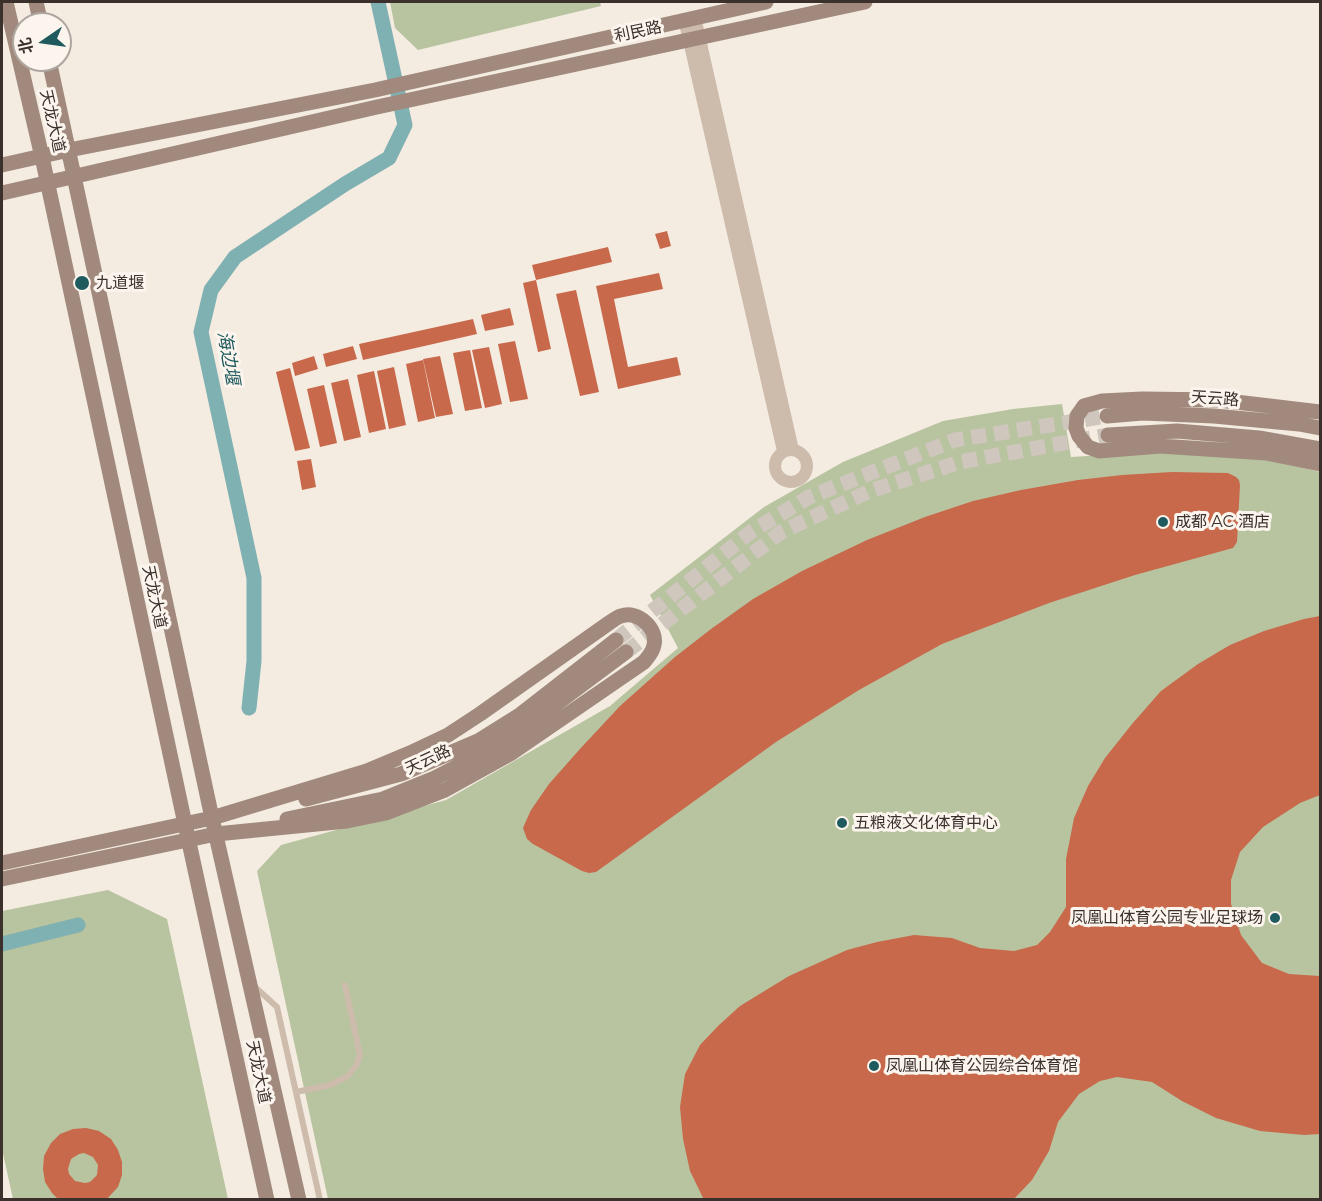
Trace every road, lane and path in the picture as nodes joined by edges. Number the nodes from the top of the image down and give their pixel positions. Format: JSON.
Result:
{"nodes":[{"id":1,"x":6,"y":2,"type":"edge"},
{"id":2,"x":766,"y":2,"type":"edge"},
{"id":3,"x":865,"y":2,"type":"edge"},
{"id":4,"x":689,"y":18,"type":"junction"},
{"id":5,"x":694,"y":39,"type":"junction"},
{"id":6,"x":52,"y":72,"type":"edge"},
{"id":7,"x":69,"y":150,"type":"junction"},
{"id":8,"x":42,"y":157,"type":"junction"},
{"id":9,"x":2,"y":165,"type":"edge"},
{"id":10,"x":75,"y":176,"type":"junction"},
{"id":11,"x":48,"y":183,"type":"junction"},
{"id":12,"x":2,"y":193,"type":"edge"},
{"id":13,"x":1320,"y":412,"type":"edge"},
{"id":14,"x":1107,"y":416,"type":"tunnel mouth"},
{"id":15,"x":1320,"y":429,"type":"edge"},
{"id":16,"x":1108,"y":435,"type":"tunnel mouth"},
{"id":17,"x":1320,"y":449,"type":"edge"},
{"id":18,"x":788,"y":451,"type":"dead end"},
{"id":19,"x":1320,"y":464,"type":"edge"},
{"id":20,"x":212,"y":818,"type":"junction"},
{"id":21,"x":186,"y":832,"type":"junction"},
{"id":22,"x":216,"y":834,"type":"junction"},
{"id":23,"x":2,"y":862,"type":"edge"},
{"id":24,"x":2,"y":879,"type":"edge"},
{"id":25,"x":250,"y":982,"type":"junction"},
{"id":26,"x":345,"y":985,"type":"dead end"},
{"id":27,"x":296,"y":1092,"type":"junction"},
{"id":28,"x":267,"y":1200,"type":"edge"},
{"id":29,"x":299,"y":1200,"type":"edge"},
{"id":30,"x":320,"y":1200,"type":"edge"}],
"edges":[{"from":1,"to":8,"type":"main road","name":"天龙大道"},
{"from":2,"to":4,"type":"main road","name":"利民路"},
{"from":3,"to":5,"type":"main road","name":"利民路"},
{"from":4,"to":5,"type":"street"},
{"from":4,"to":7,"type":"main road","name":"利民路"},
{"from":5,"to":10,"type":"main road","name":"利民路"},
{"from":5,"to":18,"type":"street"},
{"from":6,"to":7,"type":"main road","name":"天龙大道"},
{"from":7,"to":8,"type":"main road","name":"利民路"},
{"from":7,"to":10,"type":"main road","name":"天龙大道"},
{"from":8,"to":9,"type":"main road","name":"利民路"},
{"from":8,"to":11,"type":"main road","name":"天龙大道"},
{"from":10,"to":11,"type":"main road","name":"利民路"},
{"from":10,"to":20,"type":"main road","name":"天龙大道"},
{"from":11,"to":12,"type":"main road","name":"利民路"},
{"from":11,"to":21,"type":"main road","name":"天龙大道"},
{"from":13,"to":19,"type":"main road"},
{"from":14,"to":15,"type":"main road","name":"天云路"},
{"from":16,"to":17,"type":"main road"},
{"from":20,"to":21,"type":"main road"},
{"from":20,"to":22,"type":"main road","name":"天龙大道"},
{"from":20,"to":22,"type":"main road","name":"天云路"},
{"from":20,"to":22,"type":"main road"},
{"from":21,"to":22,"type":"main road"},
{"from":21,"to":23,"type":"main road"},
{"from":21,"to":24,"type":"main road"},
{"from":21,"to":28,"type":"main road","name":"天龙大道"},
{"from":22,"to":25,"type":"main road","name":"天龙大道"},
{"from":25,"to":27,"type":"lane"},
{"from":25,"to":29,"type":"main road","name":"天龙大道"},
{"from":26,"to":27,"type":"lane"},
{"from":27,"to":30,"type":"lane"}]}
